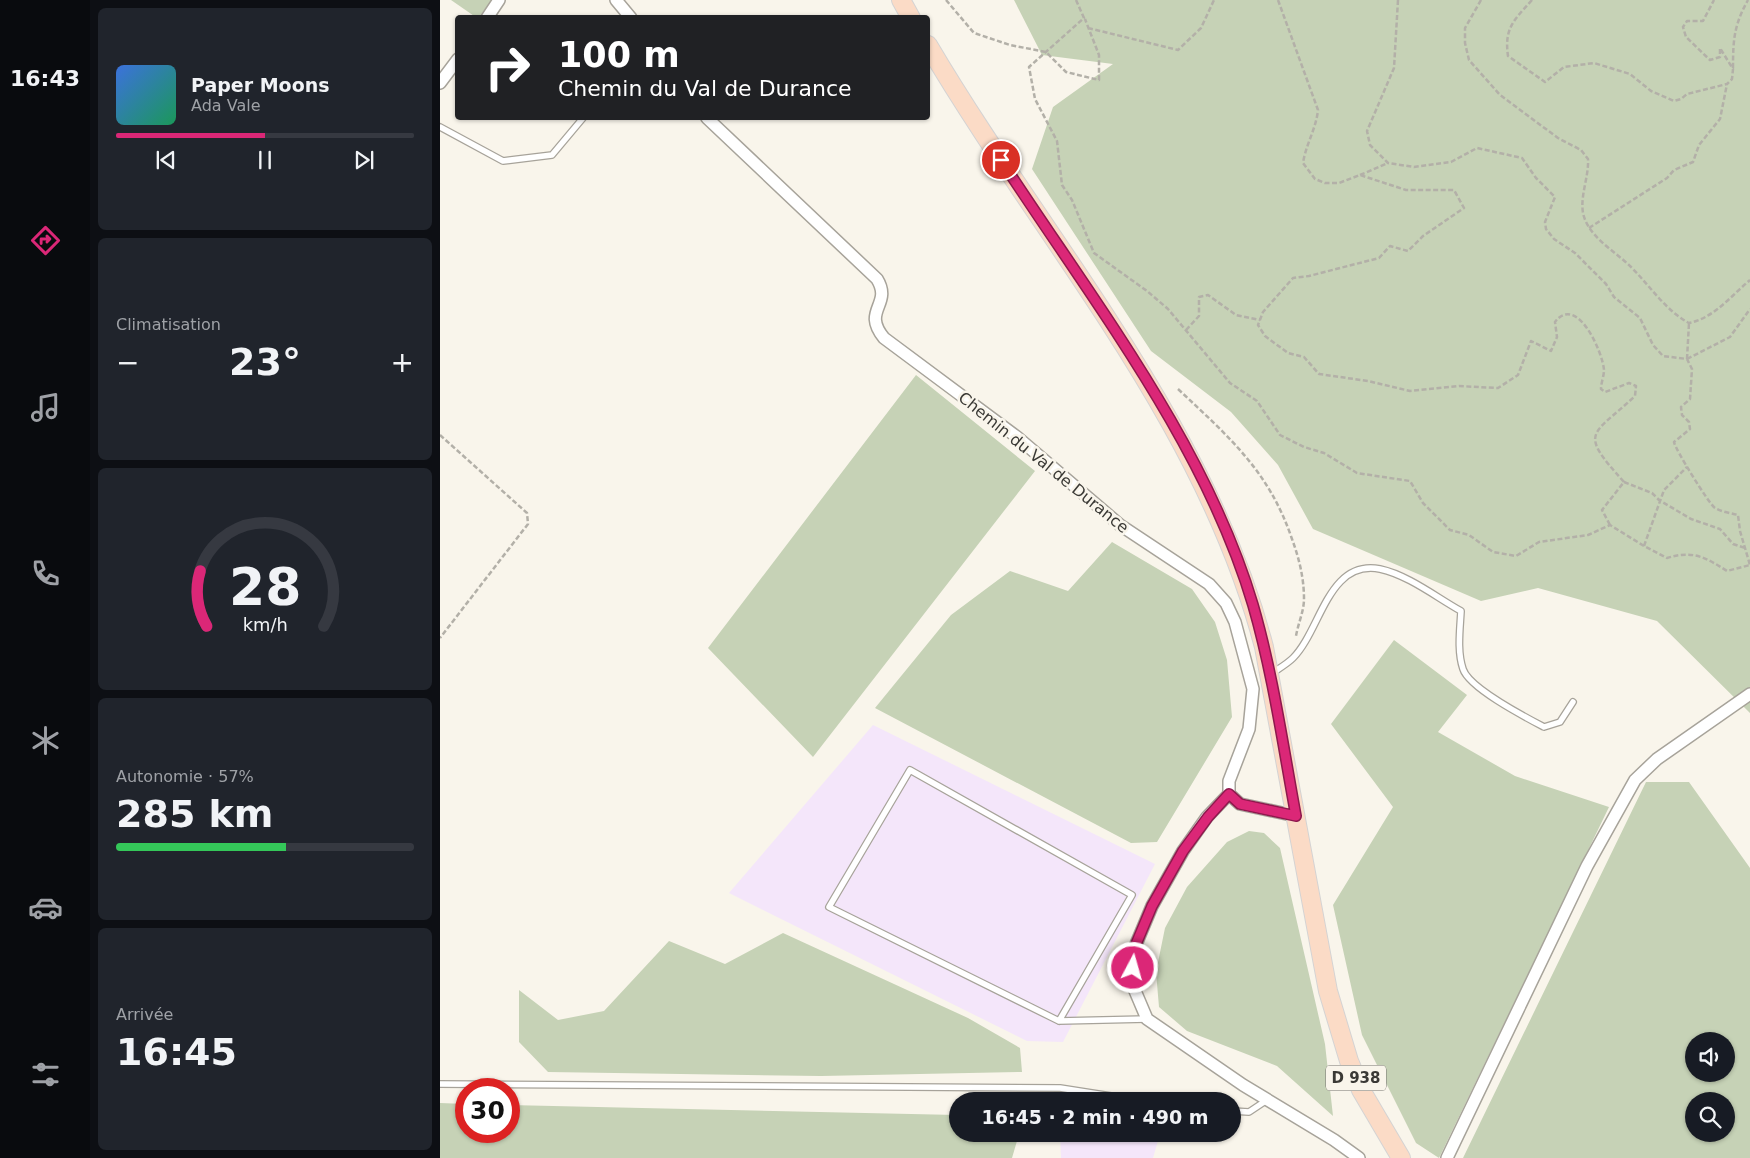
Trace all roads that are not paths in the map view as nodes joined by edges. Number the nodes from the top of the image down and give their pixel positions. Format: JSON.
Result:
{"nodes":[{"id":1,"x":499,"y":0,"type":"edge"},
{"id":2,"x":616,"y":0,"type":"edge"},
{"id":3,"x":901,"y":0,"type":"edge"},
{"id":4,"x":489,"y":15,"type":"edge"},
{"id":5,"x":628,"y":15,"type":"edge"},
{"id":6,"x":909,"y":15,"type":"edge"},
{"id":7,"x":930,"y":48,"type":"edge"},
{"id":8,"x":455,"y":63,"type":"edge"},
{"id":9,"x":440,"y":83,"type":"edge"},
{"id":10,"x":581,"y":120,"type":"edge"},
{"id":11,"x":709,"y":120,"type":"edge"},
{"id":12,"x":440,"y":127,"type":"edge"},
{"id":13,"x":1270,"y":675,"type":"junction"},
{"id":14,"x":1750,"y":694,"type":"edge"},
{"id":15,"x":1574,"y":702,"type":"dead end"},
{"id":16,"x":1229,"y":794,"type":"junction"},
{"id":17,"x":1296,"y":816,"type":"junction"},
{"id":18,"x":1147,"y":1019,"type":"junction"},
{"id":19,"x":1059,"y":1021,"type":"junction"},
{"id":20,"x":440,"y":1084,"type":"edge"},
{"id":21,"x":1086,"y":1092,"type":"edge"},
{"id":22,"x":1267,"y":1100,"type":"junction"},
{"id":23,"x":1241,"y":1112,"type":"edge"},
{"id":24,"x":1359,"y":1158,"type":"edge"},
{"id":25,"x":1401,"y":1158,"type":"edge"},
{"id":26,"x":1447,"y":1158,"type":"edge"}],
"edges":[{"from":1,"to":4,"type":"street"},
{"from":2,"to":5,"type":"street"},
{"from":3,"to":6,"type":"main road"},
{"from":7,"to":13,"type":"main road","number":"D 938"},
{"from":8,"to":9,"type":"street"},
{"from":10,"to":12,"type":"lane"},
{"from":11,"to":16,"type":"street","name":"Chemin du Val de Durance"},
{"from":13,"to":15,"type":"lane"},
{"from":13,"to":17,"type":"main road","number":"D 938"},
{"from":14,"to":26,"type":"street"},
{"from":16,"to":17,"type":"street"},
{"from":16,"to":18,"type":"street"},
{"from":17,"to":25,"type":"main road","number":"D 938"},
{"from":18,"to":19,"type":"lane"},
{"from":18,"to":22,"type":"street"},
{"from":19,"to":19,"type":"lane"},
{"from":20,"to":21,"type":"lane"},
{"from":22,"to":23,"type":"lane"},
{"from":22,"to":24,"type":"street"}]}
